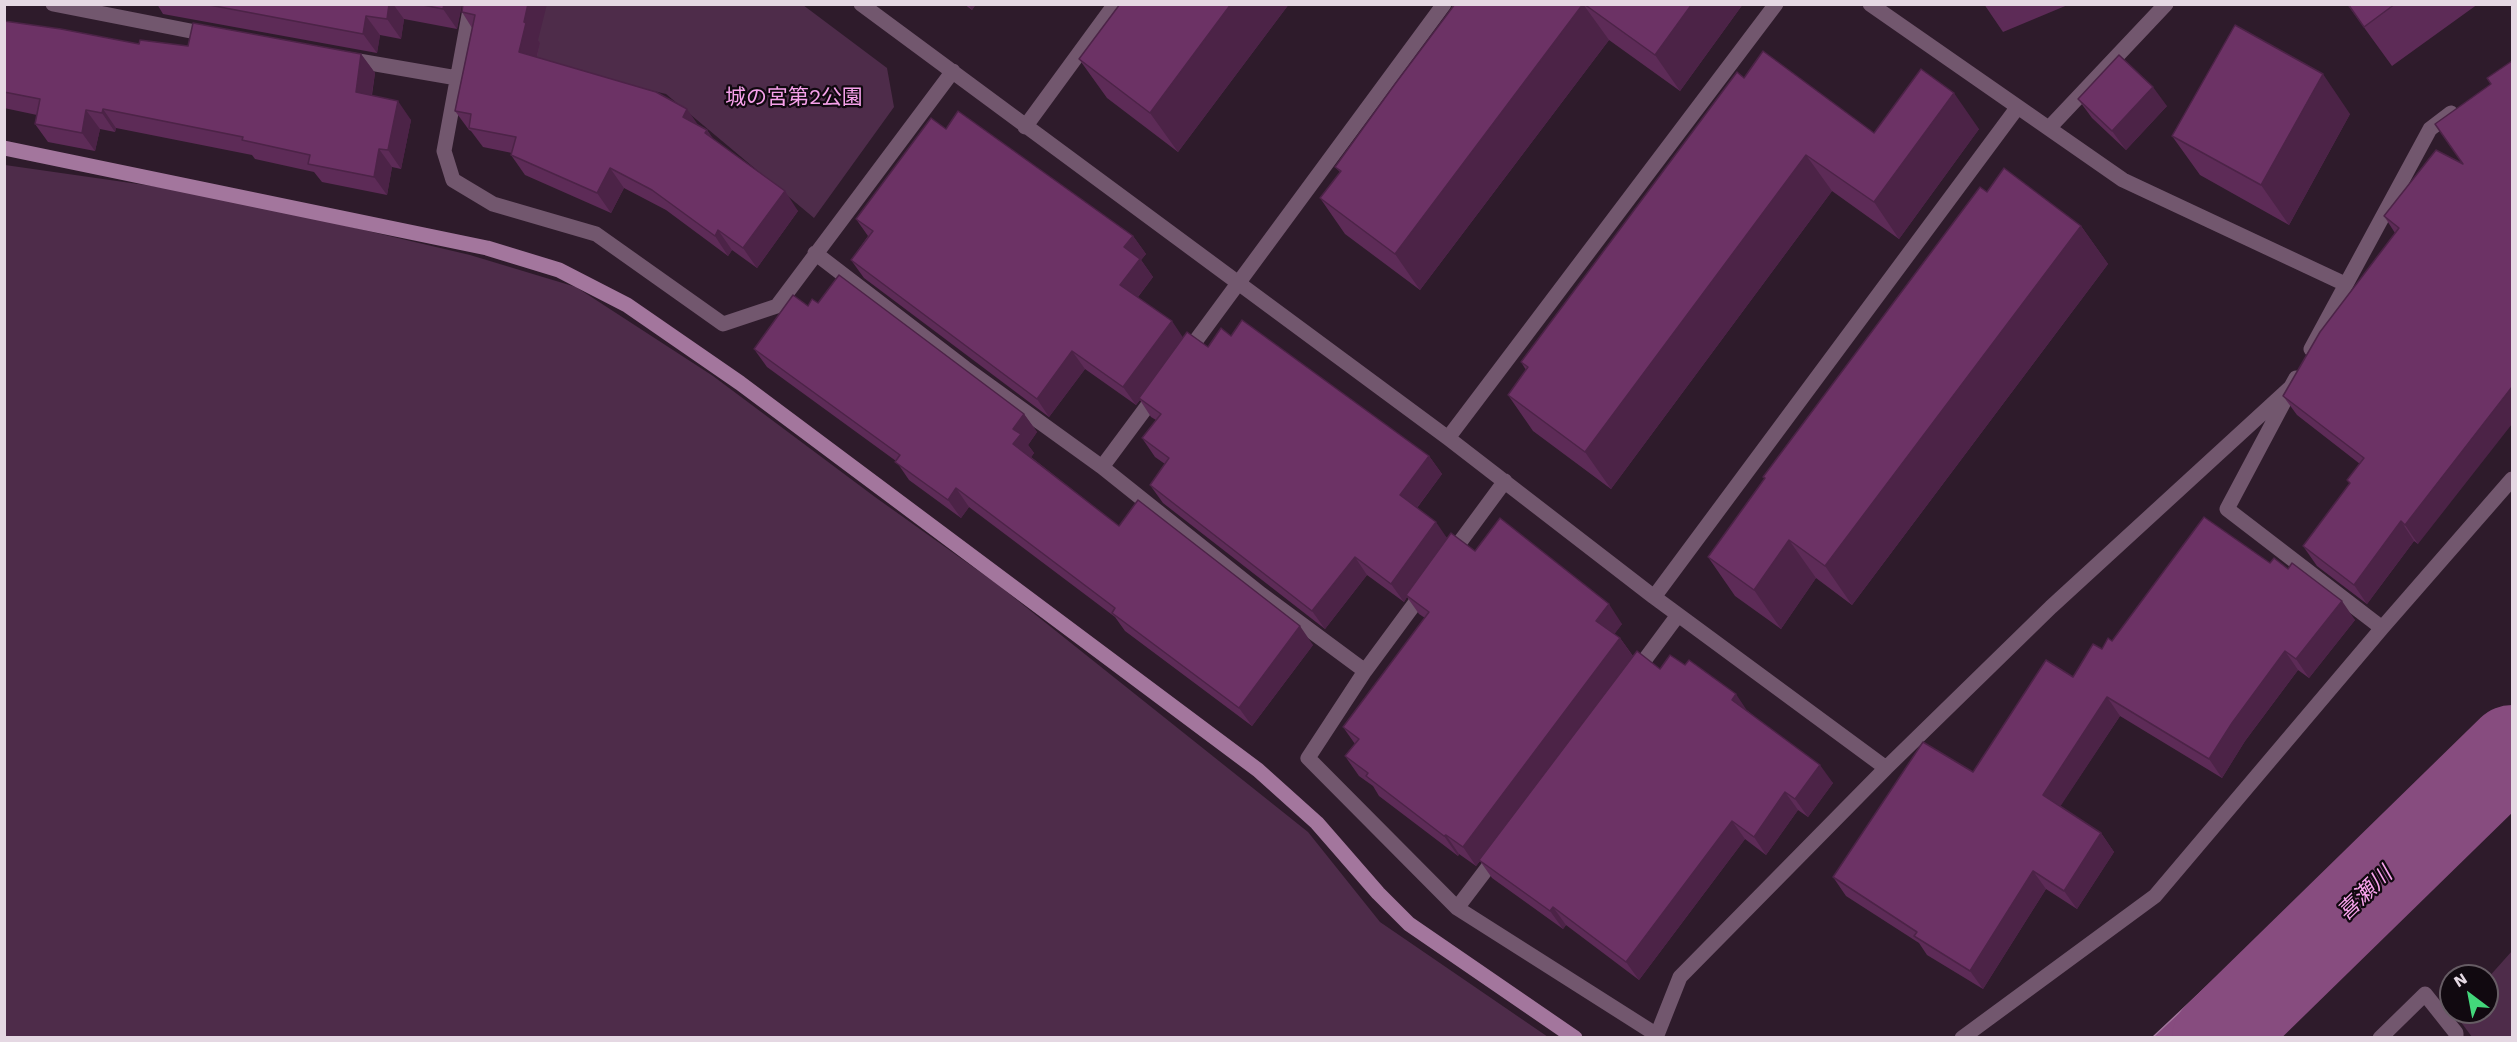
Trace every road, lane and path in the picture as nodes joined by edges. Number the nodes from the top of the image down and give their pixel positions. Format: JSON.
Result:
{"nodes":[{"id":1,"x":53,"y":4,"type":"edge"},
{"id":2,"x":471,"y":4,"type":"edge"},
{"id":3,"x":861,"y":4,"type":"edge"},
{"id":4,"x":1115,"y":4,"type":"edge"},
{"id":5,"x":1444,"y":4,"type":"edge"},
{"id":6,"x":1776,"y":4,"type":"edge"},
{"id":7,"x":1870,"y":4,"type":"edge"},
{"id":8,"x":2166,"y":4,"type":"edge"},
{"id":9,"x":116,"y":11,"type":"edge"},
{"id":10,"x":227,"y":38,"type":"edge"},
{"id":11,"x":330,"y":56,"type":"edge"},
{"id":12,"x":953,"y":71,"type":"junction"},
{"id":13,"x":457,"y":78,"type":"junction"},
{"id":14,"x":2467,"y":102,"type":"edge"},
{"id":15,"x":2017,"y":108,"type":"junction"},
{"id":16,"x":1025,"y":127,"type":"junction"},
{"id":17,"x":2049,"y":128,"type":"junction"},
{"id":18,"x":815,"y":253,"type":"junction"},
{"id":19,"x":1239,"y":283,"type":"junction"},
{"id":20,"x":2345,"y":284,"type":"junction"},
{"id":21,"x":1177,"y":366,"type":"edge"},
{"id":22,"x":1163,"y":384,"type":"edge"},
{"id":23,"x":2291,"y":387,"type":"junction"},
{"id":24,"x":1448,"y":438,"type":"junction"},
{"id":25,"x":1102,"y":467,"type":"junction"},
{"id":26,"x":2512,"y":479,"type":"edge"},
{"id":27,"x":1505,"y":481,"type":"junction"},
{"id":28,"x":1654,"y":597,"type":"junction"},
{"id":29,"x":1678,"y":615,"type":"junction"},
{"id":30,"x":2382,"y":628,"type":"junction"},
{"id":31,"x":1365,"y":671,"type":"junction"},
{"id":32,"x":1628,"y":681,"type":"edge"},
{"id":33,"x":1886,"y":768,"type":"junction"},
{"id":34,"x":1507,"y":842,"type":"edge"},
{"id":35,"x":1457,"y":908,"type":"junction"},
{"id":36,"x":1962,"y":1038,"type":"edge"},
{"id":37,"x":2380,"y":1038,"type":"edge"},
{"id":38,"x":2456,"y":1038,"type":"edge"}],
"edges":[{"from":1,"to":9,"type":"street"},
{"from":2,"to":13,"type":"street"},
{"from":3,"to":12,"type":"street"},
{"from":4,"to":16,"type":"street"},
{"from":5,"to":19,"type":"street"},
{"from":6,"to":24,"type":"street"},
{"from":7,"to":15,"type":"street"},
{"from":8,"to":17,"type":"street"},
{"from":9,"to":10,"type":"street"},
{"from":11,"to":13,"type":"street"},
{"from":12,"to":16,"type":"street"},
{"from":12,"to":18,"type":"street"},
{"from":13,"to":18,"type":"street"},
{"from":14,"to":20,"type":"street"},
{"from":15,"to":17,"type":"street"},
{"from":15,"to":28,"type":"street"},
{"from":16,"to":19,"type":"street"},
{"from":17,"to":20,"type":"street"},
{"from":18,"to":25,"type":"street"},
{"from":19,"to":21,"type":"street"},
{"from":19,"to":24,"type":"street"},
{"from":20,"to":23,"type":"street"},
{"from":22,"to":25,"type":"street"},
{"from":23,"to":30,"type":"street"},
{"from":23,"to":33,"type":"street"},
{"from":24,"to":27,"type":"street"},
{"from":25,"to":31,"type":"street"},
{"from":26,"to":30,"type":"street"},
{"from":27,"to":28,"type":"street"},
{"from":27,"to":31,"type":"street"},
{"from":28,"to":29,"type":"street"},
{"from":29,"to":32,"type":"street"},
{"from":29,"to":33,"type":"street"},
{"from":30,"to":36,"type":"street"},
{"from":31,"to":35,"type":"street"},
{"from":33,"to":35,"type":"street"},
{"from":34,"to":35,"type":"street"},
{"from":37,"to":38,"type":"street"}]}
